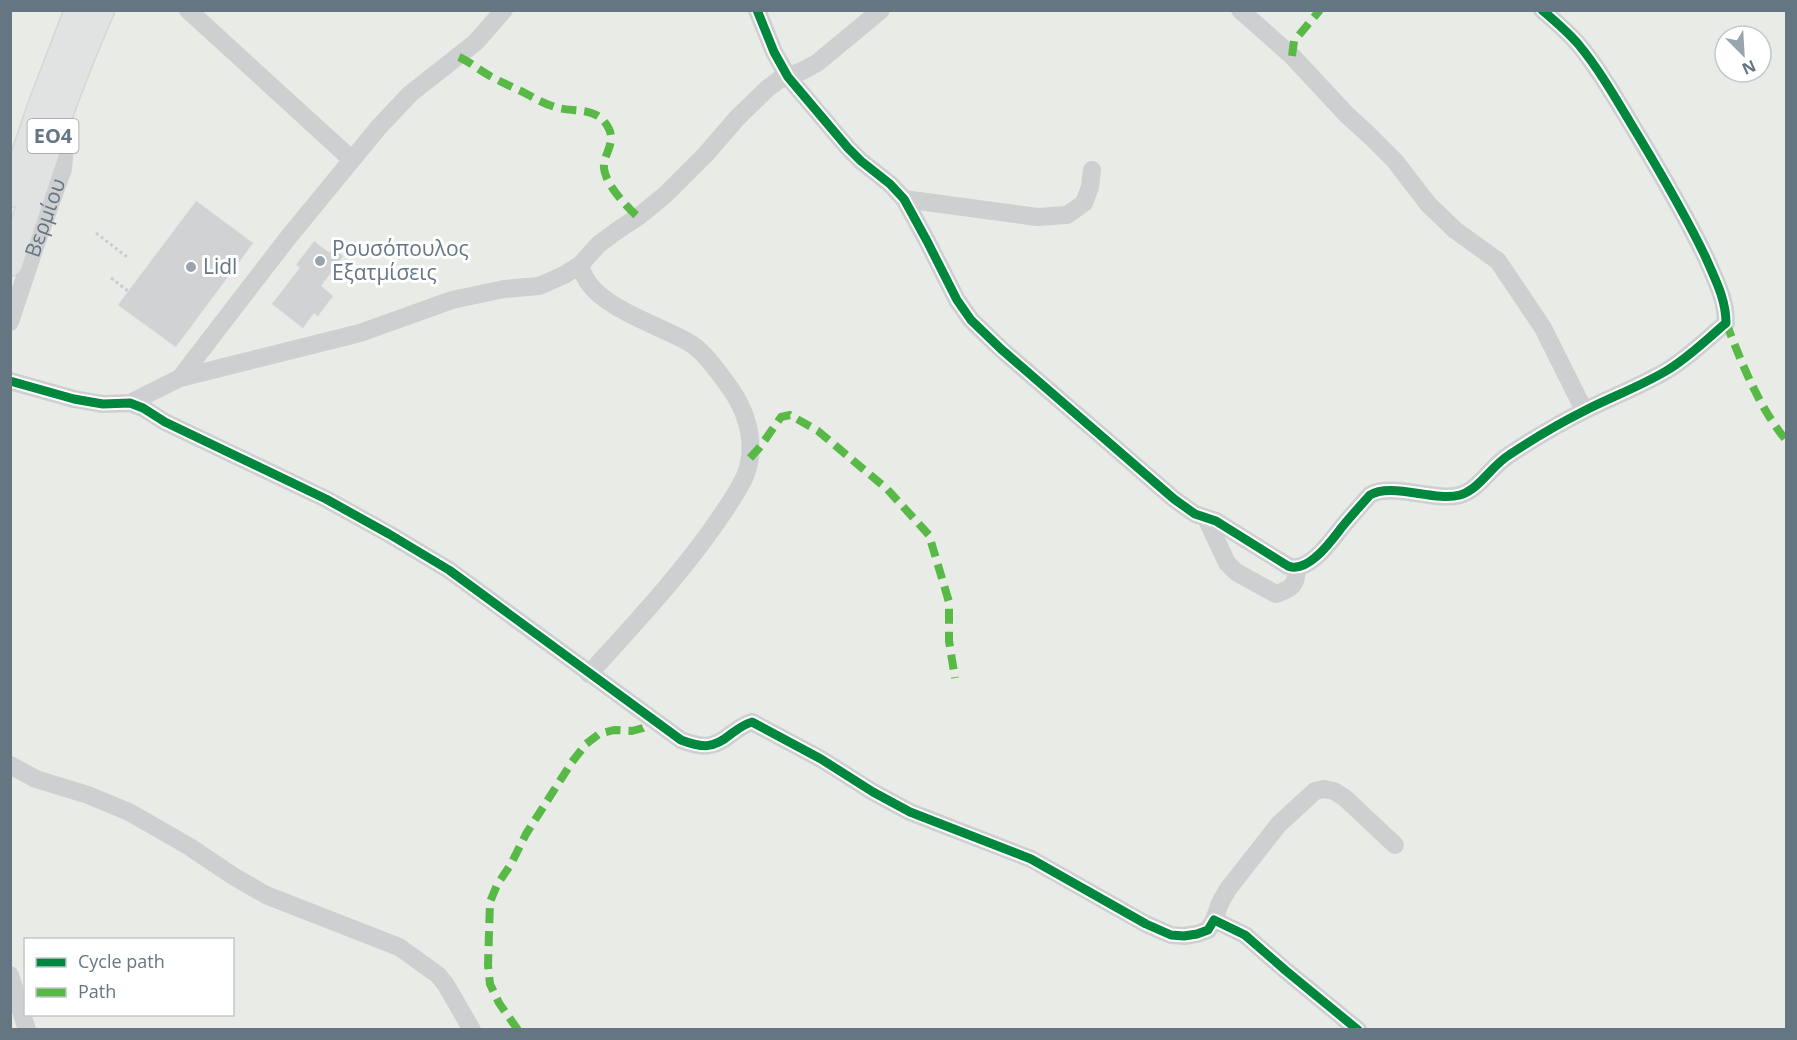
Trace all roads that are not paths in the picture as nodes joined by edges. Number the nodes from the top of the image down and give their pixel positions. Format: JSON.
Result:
{"nodes":[{"id":1,"x":77,"y":10,"type":"edge"},
{"id":2,"x":102,"y":10,"type":"edge"},
{"id":3,"x":188,"y":10,"type":"edge"},
{"id":4,"x":504,"y":10,"type":"edge"},
{"id":5,"x":757,"y":10,"type":"edge"},
{"id":6,"x":881,"y":10,"type":"edge"},
{"id":7,"x":1240,"y":10,"type":"edge"},
{"id":8,"x":1542,"y":10,"type":"edge"},
{"id":9,"x":788,"y":77,"type":"junction"},
{"id":10,"x":62,"y":112,"type":"junction"},
{"id":11,"x":351,"y":159,"type":"junction"},
{"id":12,"x":1092,"y":170,"type":"dead end"},
{"id":13,"x":10,"y":195,"type":"edge"},
{"id":14,"x":904,"y":199,"type":"junction"},
{"id":15,"x":10,"y":264,"type":"edge"},
{"id":16,"x":580,"y":265,"type":"junction"},
{"id":17,"x":10,"y":322,"type":"edge"},
{"id":18,"x":180,"y":378,"type":"junction"},
{"id":19,"x":10,"y":381,"type":"edge"},
{"id":20,"x":130,"y":403,"type":"junction"},
{"id":21,"x":1584,"y":410,"type":"junction"},
{"id":22,"x":1206,"y":518,"type":"junction"},
{"id":23,"x":1297,"y":568,"type":"junction"},
{"id":24,"x":589,"y":674,"type":"junction"},
{"id":25,"x":10,"y":765,"type":"edge"},
{"id":26,"x":1395,"y":845,"type":"dead end"},
{"id":27,"x":1214,"y":920,"type":"junction"},
{"id":28,"x":10,"y":975,"type":"edge"},
{"id":29,"x":27,"y":1029,"type":"edge"},
{"id":30,"x":472,"y":1029,"type":"edge"},
{"id":31,"x":1358,"y":1029,"type":"edge"}],
"edges":[{"from":1,"to":13,"type":"main road","name":"Βερμίου","number":"ΕΟ4"},
{"from":2,"to":10,"type":"main road","name":"Βερμίου","number":"ΕΟ4"},
{"from":3,"to":11,"type":"street"},
{"from":4,"to":11,"type":"street"},
{"from":5,"to":9,"type":"street"},
{"from":6,"to":9,"type":"street"},
{"from":7,"to":21,"type":"street"},
{"from":8,"to":21,"type":"street"},
{"from":9,"to":14,"type":"street"},
{"from":9,"to":16,"type":"street"},
{"from":10,"to":15,"type":"main road","name":"Βερμίου","number":"ΕΟ4"},
{"from":10,"to":17,"type":"street","name":"Βερμίου"},
{"from":11,"to":18,"type":"street"},
{"from":12,"to":14,"type":"street"},
{"from":14,"to":22,"type":"street"},
{"from":16,"to":18,"type":"street"},
{"from":16,"to":24,"type":"street"},
{"from":18,"to":20,"type":"street"},
{"from":19,"to":20,"type":"street"},
{"from":20,"to":24,"type":"street"},
{"from":21,"to":23,"type":"street"},
{"from":22,"to":23,"type":"street"},
{"from":22,"to":23,"type":"street"},
{"from":24,"to":27,"type":"street"},
{"from":25,"to":30,"type":"street"},
{"from":26,"to":27,"type":"street"},
{"from":27,"to":31,"type":"street"},
{"from":28,"to":29,"type":"street"}]}
